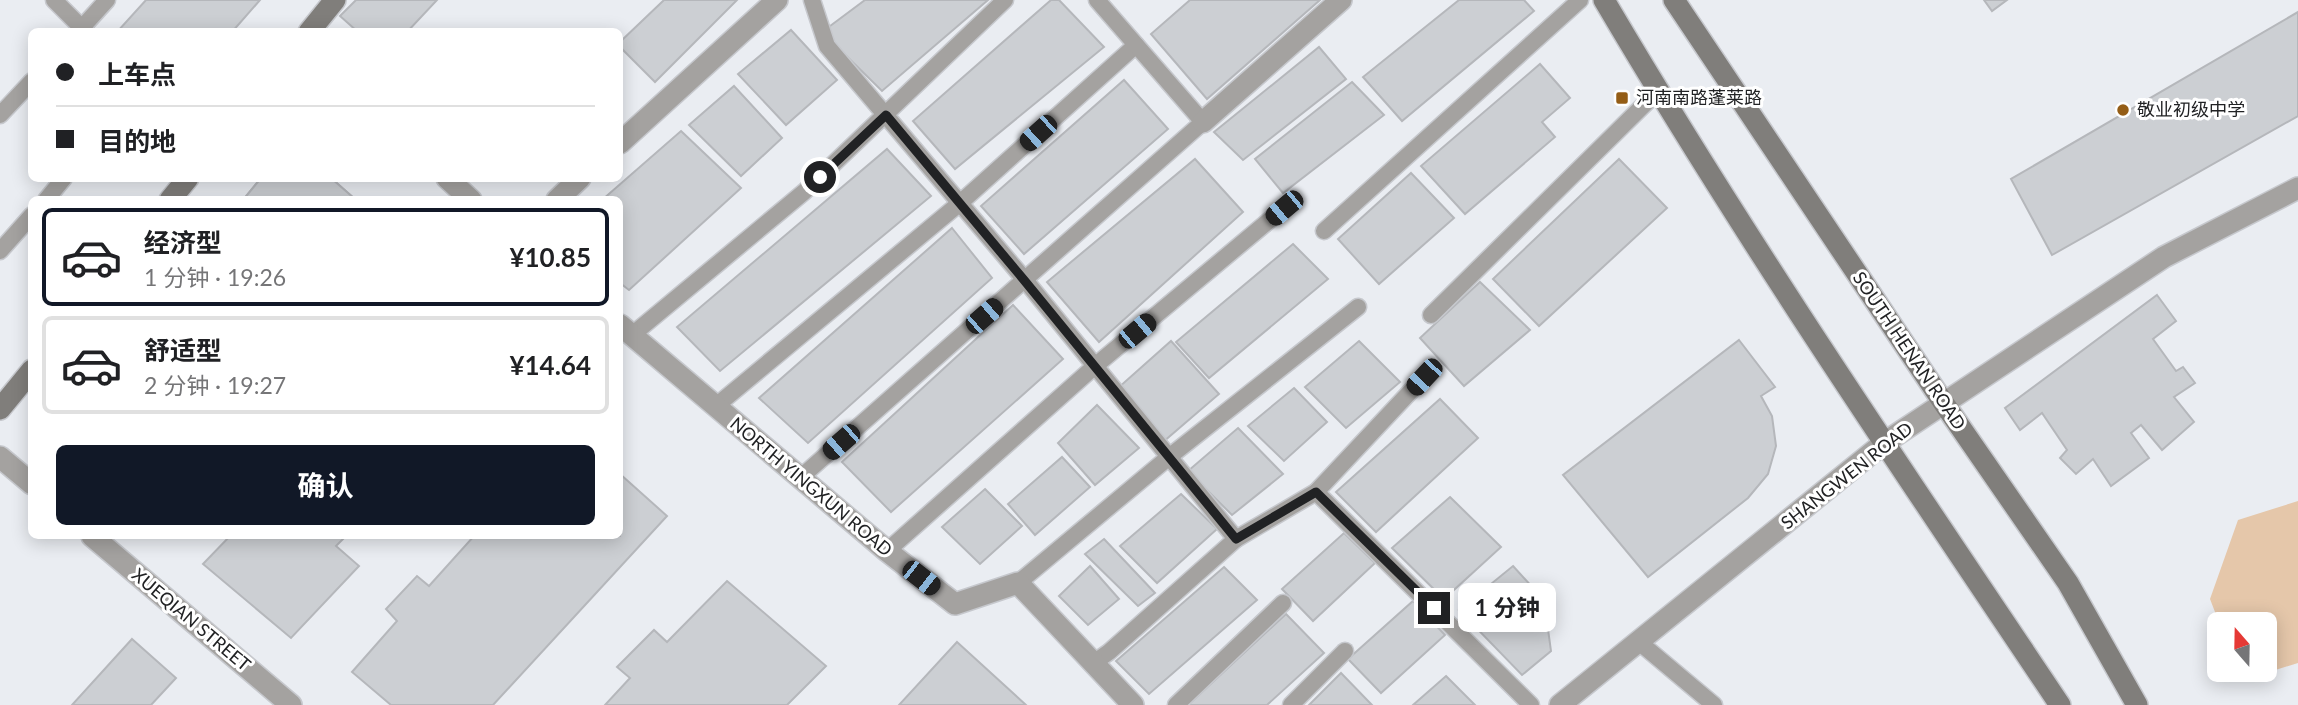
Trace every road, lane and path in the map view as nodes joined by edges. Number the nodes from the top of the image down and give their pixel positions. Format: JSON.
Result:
{"nodes":[{"id":1,"x":54,"y":0,"type":"edge"},
{"id":2,"x":107,"y":0,"type":"edge"},
{"id":3,"x":335,"y":0,"type":"edge"},
{"id":4,"x":777,"y":0,"type":"edge"},
{"id":5,"x":812,"y":0,"type":"edge"},
{"id":6,"x":1005,"y":0,"type":"edge"},
{"id":7,"x":1097,"y":0,"type":"edge"},
{"id":8,"x":1342,"y":0,"type":"edge"},
{"id":9,"x":1580,"y":0,"type":"edge"},
{"id":10,"x":1604,"y":0,"type":"edge"},
{"id":11,"x":1674,"y":0,"type":"edge"},
{"id":12,"x":80,"y":28,"type":"edge"},
{"id":13,"x":84,"y":28,"type":"edge"},
{"id":14,"x":312,"y":28,"type":"edge"},
{"id":15,"x":1136,"y":45,"type":"junction"},
{"id":16,"x":28,"y":85,"type":"edge"},
{"id":17,"x":1659,"y":90,"type":"junction"},
{"id":18,"x":0,"y":115,"type":"edge"},
{"id":19,"x":886,"y":115,"type":"junction"},
{"id":20,"x":1203,"y":122,"type":"junction"},
{"id":21,"x":623,"y":139,"type":"edge"},
{"id":22,"x":61,"y":182,"type":"edge"},
{"id":23,"x":184,"y":182,"type":"edge"},
{"id":24,"x":576,"y":182,"type":"edge"},
{"id":25,"x":2298,"y":188,"type":"edge"},
{"id":26,"x":49,"y":196,"type":"edge"},
{"id":27,"x":173,"y":196,"type":"edge"},
{"id":28,"x":561,"y":196,"type":"edge"},
{"id":29,"x":960,"y":203,"type":"junction"},
{"id":30,"x":1284,"y":208,"type":"dead end"},
{"id":31,"x":28,"y":220,"type":"edge"},
{"id":32,"x":1324,"y":231,"type":"dead end"},
{"id":33,"x":0,"y":251,"type":"edge"},
{"id":34,"x":1024,"y":280,"type":"junction"},
{"id":35,"x":1357,"y":307,"type":"dead end"},
{"id":36,"x":1431,"y":315,"type":"dead end"},
{"id":37,"x":626,"y":330,"type":"edge"},
{"id":38,"x":1095,"y":366,"type":"junction"},
{"id":39,"x":28,"y":375,"type":"edge"},
{"id":40,"x":1424,"y":377,"type":"dead end"},
{"id":41,"x":1945,"y":405,"type":"junction"},
{"id":42,"x":716,"y":406,"type":"junction"},
{"id":43,"x":0,"y":409,"type":"edge"},
{"id":44,"x":1884,"y":443,"type":"junction"},
{"id":45,"x":0,"y":457,"type":"edge"},
{"id":46,"x":1169,"y":457,"type":"junction"},
{"id":47,"x":800,"y":478,"type":"junction"},
{"id":48,"x":28,"y":481,"type":"edge"},
{"id":49,"x":1316,"y":492,"type":"junction"},
{"id":50,"x":96,"y":539,"type":"edge"},
{"id":51,"x":1236,"y":539,"type":"junction"},
{"id":52,"x":887,"y":551,"type":"junction"},
{"id":53,"x":1018,"y":583,"type":"junction"},
{"id":54,"x":1283,"y":603,"type":"dead end"},
{"id":55,"x":1639,"y":642,"type":"junction"},
{"id":56,"x":1345,"y":651,"type":"dead end"},
{"id":57,"x":1092,"y":664,"type":"junction"},
{"id":58,"x":291,"y":705,"type":"edge"},
{"id":59,"x":1133,"y":705,"type":"edge"},
{"id":60,"x":1176,"y":705,"type":"edge"},
{"id":61,"x":1291,"y":705,"type":"edge"},
{"id":62,"x":1531,"y":705,"type":"edge"},
{"id":63,"x":1560,"y":705,"type":"edge"},
{"id":64,"x":1714,"y":705,"type":"edge"},
{"id":65,"x":2060,"y":705,"type":"edge"},
{"id":66,"x":2137,"y":705,"type":"edge"}],
"edges":[{"from":1,"to":12,"type":"lane"},
{"from":2,"to":13,"type":"lane"},
{"from":3,"to":14,"type":"main road"},
{"from":4,"to":21,"type":"street"},
{"from":5,"to":19,"type":"lane"},
{"from":6,"to":19,"type":"lane"},
{"from":7,"to":15,"type":"lane"},
{"from":8,"to":20,"type":"street"},
{"from":9,"to":32,"type":"lane"},
{"from":10,"to":17,"type":"main road"},
{"from":11,"to":41,"type":"main road","name":"SOUTH HENAN ROAD"},
{"from":15,"to":20,"type":"lane"},
{"from":15,"to":29,"type":"lane"},
{"from":16,"to":18,"type":"lane"},
{"from":17,"to":36,"type":"lane"},
{"from":17,"to":44,"type":"main road"},
{"from":19,"to":29,"type":"lane"},
{"from":19,"to":37,"type":"lane"},
{"from":20,"to":34,"type":"lane"},
{"from":22,"to":26,"type":"lane"},
{"from":23,"to":27,"type":"main road"},
{"from":24,"to":28,"type":"street"},
{"from":25,"to":41,"type":"street","name":"SHANGWEN ROAD"},
{"from":29,"to":34,"type":"lane"},
{"from":29,"to":42,"type":"lane"},
{"from":30,"to":38,"type":"lane"},
{"from":31,"to":33,"type":"lane"},
{"from":34,"to":38,"type":"lane"},
{"from":34,"to":47,"type":"lane"},
{"from":35,"to":46,"type":"lane"},
{"from":37,"to":42,"type":"street","name":"NORTH YINGXUN ROAD"},
{"from":38,"to":46,"type":"lane"},
{"from":38,"to":52,"type":"lane"},
{"from":39,"to":43,"type":"main road"},
{"from":40,"to":49,"type":"lane"},
{"from":41,"to":44,"type":"street","name":"SHANGWEN ROAD"},
{"from":41,"to":66,"type":"main road","name":"SOUTH HENAN ROAD"},
{"from":42,"to":47,"type":"street","name":"NORTH YINGXUN ROAD"},
{"from":44,"to":55,"type":"street","name":"SHANGWEN ROAD"},
{"from":44,"to":65,"type":"main road"},
{"from":45,"to":48,"type":"street"},
{"from":46,"to":51,"type":"lane"},
{"from":46,"to":53,"type":"lane"},
{"from":47,"to":52,"type":"street","name":"NORTH YINGXUN ROAD"},
{"from":49,"to":51,"type":"lane"},
{"from":49,"to":62,"type":"lane"},
{"from":50,"to":58,"type":"street","name":"XUEQIAN STREET"},
{"from":51,"to":57,"type":"lane"},
{"from":52,"to":53,"type":"street","name":"NORTH YINGXUN ROAD"},
{"from":53,"to":57,"type":"street"},
{"from":54,"to":60,"type":"lane"},
{"from":55,"to":63,"type":"street","name":"SHANGWEN ROAD"},
{"from":55,"to":64,"type":"lane"},
{"from":56,"to":61,"type":"lane"},
{"from":57,"to":59,"type":"street"}]}
